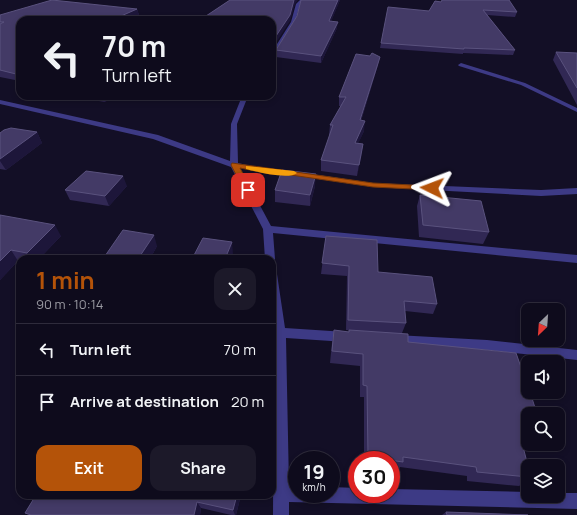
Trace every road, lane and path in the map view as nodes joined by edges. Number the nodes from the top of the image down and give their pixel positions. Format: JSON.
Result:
{"nodes":[{"id":1,"x":302,"y":0,"type":"edge"},
{"id":2,"x":276,"y":50,"type":"edge"},
{"id":3,"x":461,"y":65,"type":"dead end"},
{"id":4,"x":243,"y":100,"type":"edge"},
{"id":5,"x":0,"y":102,"type":"edge"},
{"id":6,"x":577,"y":110,"type":"edge"},
{"id":7,"x":234,"y":165,"type":"junction"},
{"id":8,"x":577,"y":191,"type":"edge"},
{"id":9,"x":268,"y":229,"type":"junction"},
{"id":10,"x":270,"y":255,"type":"edge"},
{"id":11,"x":577,"y":259,"type":"edge"},
{"id":12,"x":276,"y":304,"type":"edge"},
{"id":13,"x":280,"y":333,"type":"junction"},
{"id":14,"x":360,"y":338,"type":"edge"},
{"id":15,"x":384,"y":339,"type":"edge"},
{"id":16,"x":577,"y":355,"type":"edge"},
{"id":17,"x":281,"y":494,"type":"junction"},
{"id":18,"x":577,"y":501,"type":"edge"},
{"id":19,"x":281,"y":515,"type":"edge"}],
"edges":[{"from":1,"to":2,"type":"street"},
{"from":3,"to":6,"type":"street"},
{"from":4,"to":7,"type":"street"},
{"from":5,"to":7,"type":"street"},
{"from":7,"to":8,"type":"street"},
{"from":7,"to":9,"type":"street"},
{"from":9,"to":10,"type":"street"},
{"from":9,"to":11,"type":"street"},
{"from":12,"to":13,"type":"street"},
{"from":13,"to":14,"type":"street"},
{"from":13,"to":17,"type":"street"},
{"from":15,"to":16,"type":"street"},
{"from":17,"to":18,"type":"street"},
{"from":17,"to":19,"type":"street"}]}
